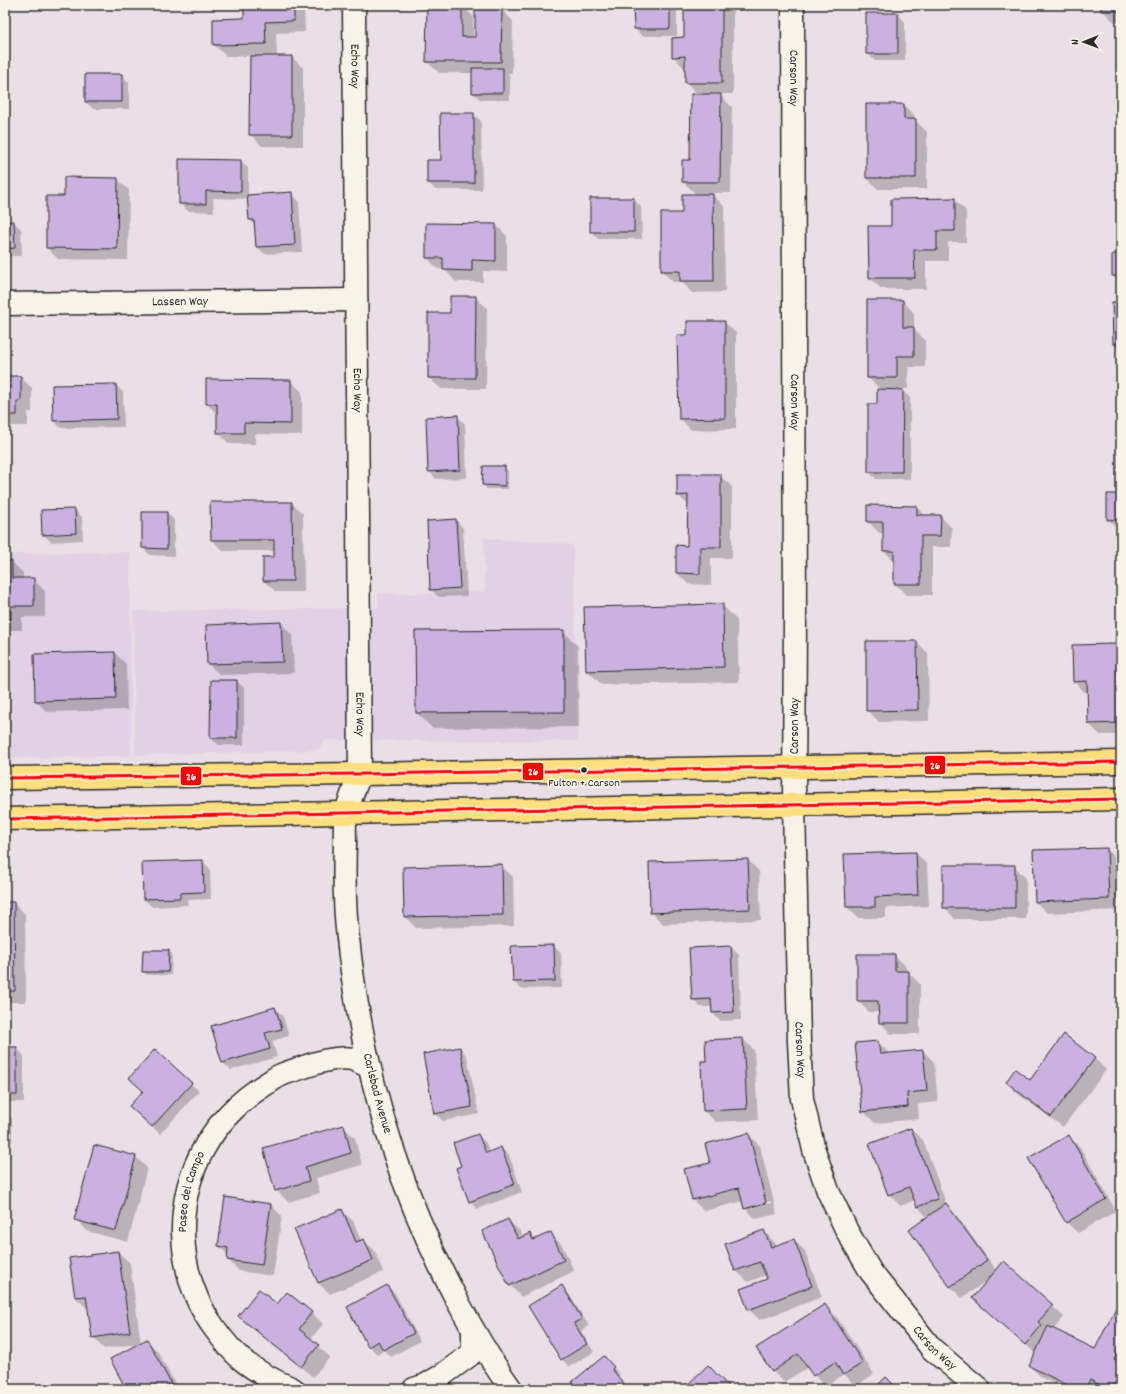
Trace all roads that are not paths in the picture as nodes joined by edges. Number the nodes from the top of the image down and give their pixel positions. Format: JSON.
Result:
{"nodes":[{"id":1,"x":354,"y":5,"type":"edge"},
{"id":2,"x":793,"y":5,"type":"edge"},
{"id":3,"x":356,"y":300,"type":"junction"},
{"id":4,"x":5,"y":304,"type":"edge"},
{"id":5,"x":1121,"y":762,"type":"edge"},
{"id":6,"x":795,"y":767,"type":"junction"},
{"id":7,"x":360,"y":774,"type":"junction"},
{"id":8,"x":5,"y":778,"type":"edge"},
{"id":9,"x":1121,"y":800,"type":"edge"},
{"id":10,"x":794,"y":804,"type":"junction"},
{"id":11,"x":346,"y":813,"type":"junction"},
{"id":12,"x":5,"y":819,"type":"edge"},
{"id":13,"x":368,"y":1066,"type":"junction"},
{"id":14,"x":474,"y":1330,"type":"junction"},
{"id":15,"x":293,"y":1389,"type":"edge"},
{"id":16,"x":414,"y":1389,"type":"edge"},
{"id":17,"x":511,"y":1389,"type":"edge"},
{"id":18,"x":979,"y":1389,"type":"edge"}],
"edges":[{"from":1,"to":3,"type":"street","name":"Echo Way"},
{"from":2,"to":6,"type":"street","name":"Carson Way"},
{"from":3,"to":4,"type":"street","name":"Lassen Way"},
{"from":3,"to":7,"type":"street","name":"Echo Way"},
{"from":5,"to":6,"type":"main road"},
{"from":6,"to":7,"type":"main road"},
{"from":6,"to":10,"type":"street","name":"Carson Way"},
{"from":7,"to":8,"type":"main road"},
{"from":7,"to":11,"type":"street","name":"Carlsbad Avenue"},
{"from":9,"to":10,"type":"main road"},
{"from":10,"to":11,"type":"main road"},
{"from":10,"to":18,"type":"street","name":"Carson Way"},
{"from":11,"to":12,"type":"main road"},
{"from":11,"to":13,"type":"street","name":"Carlsbad Avenue"},
{"from":13,"to":14,"type":"street","name":"Carlsbad Avenue"},
{"from":13,"to":15,"type":"street","name":"Paseo del Campo"},
{"from":14,"to":16,"type":"street"},
{"from":14,"to":17,"type":"street","name":"Carlsbad Avenue"}]}
